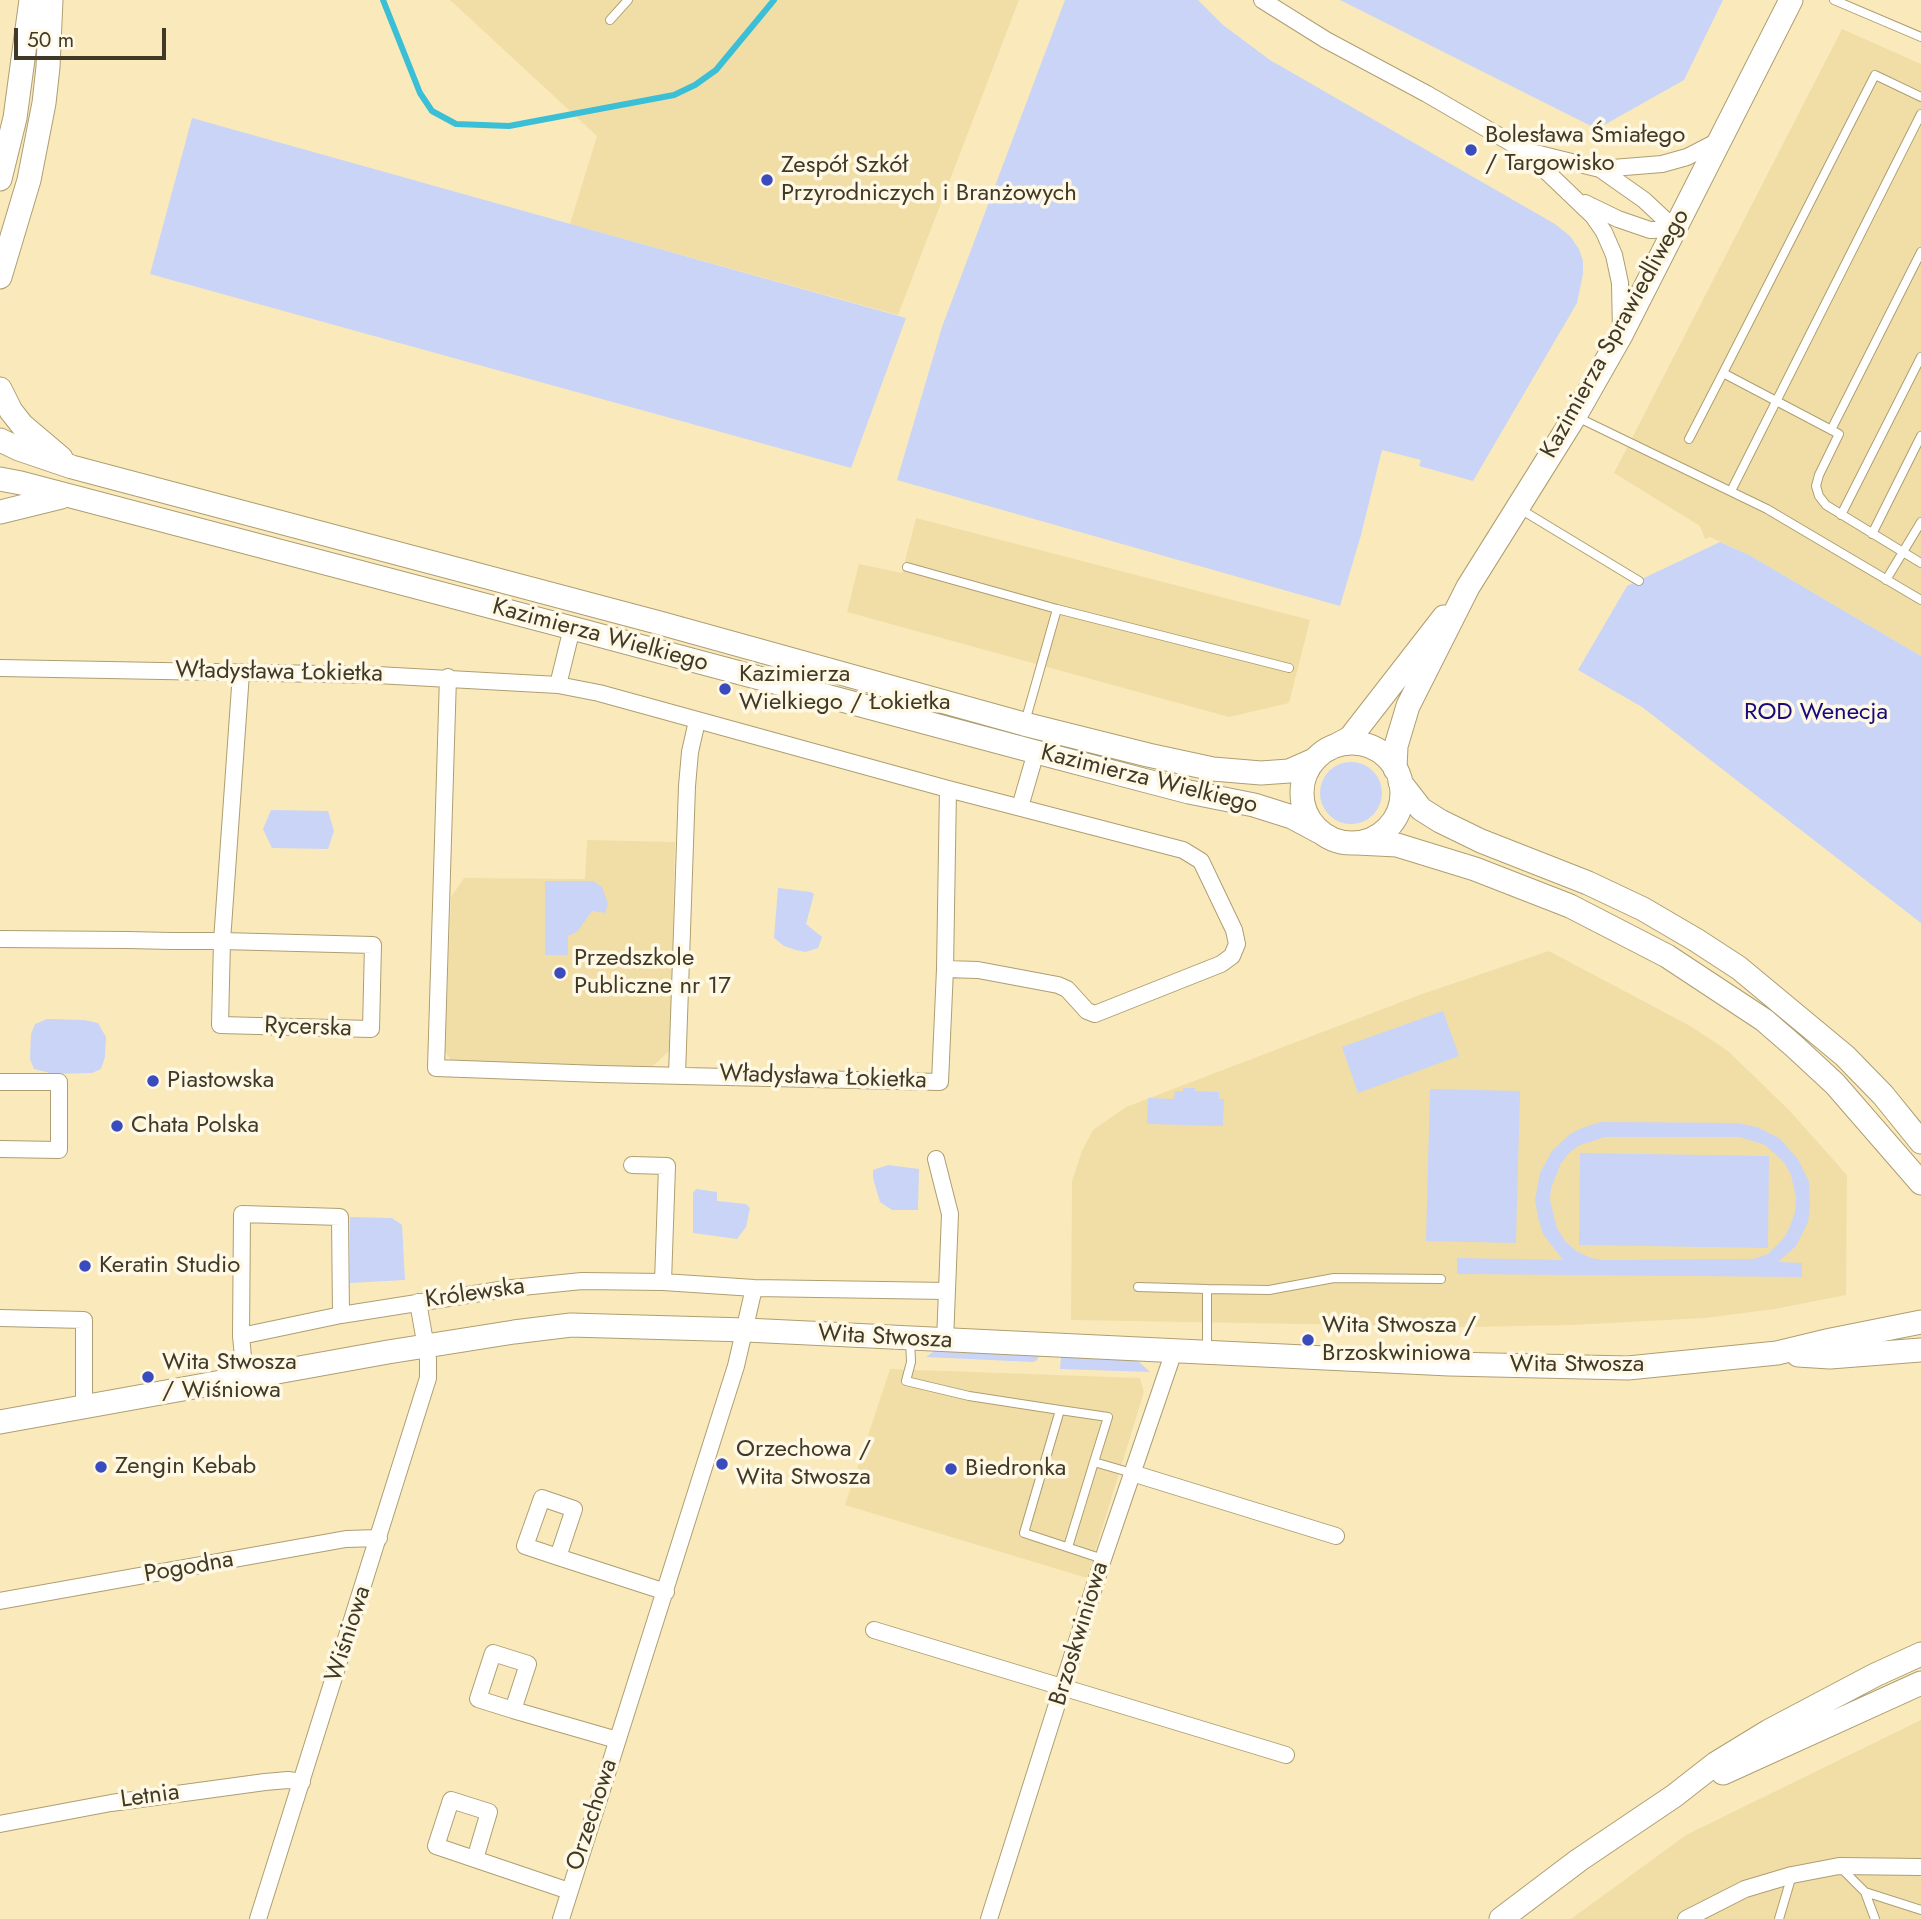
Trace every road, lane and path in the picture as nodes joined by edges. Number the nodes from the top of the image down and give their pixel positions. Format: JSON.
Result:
{"nodes":[{"id":1,"x":31,"y":0,"type":"edge"},
{"id":2,"x":51,"y":0,"type":"edge"},
{"id":3,"x":628,"y":0,"type":"edge"},
{"id":4,"x":1262,"y":0,"type":"edge"},
{"id":5,"x":1791,"y":0,"type":"edge"},
{"id":6,"x":1834,"y":0,"type":"edge"},
{"id":7,"x":610,"y":20,"type":"dead end"},
{"id":8,"x":1921,"y":37,"type":"edge"},
{"id":9,"x":1921,"y":97,"type":"edge"},
{"id":10,"x":1921,"y":114,"type":"edge"},
{"id":11,"x":1722,"y":139,"type":"junction"},
{"id":12,"x":1525,"y":150,"type":"junction"},
{"id":13,"x":1600,"y":169,"type":"junction"},
{"id":14,"x":0,"y":179,"type":"edge"},
{"id":15,"x":1576,"y":199,"type":"junction"},
{"id":16,"x":1675,"y":229,"type":"junction"},
{"id":17,"x":1921,"y":252,"type":"edge"},
{"id":18,"x":0,"y":277,"type":"edge"},
{"id":19,"x":1621,"y":335,"type":"junction"},
{"id":20,"x":1921,"y":357,"type":"edge"},
{"id":21,"x":1723,"y":373,"type":"junction"},
{"id":22,"x":0,"y":389,"type":"edge"},
{"id":23,"x":1776,"y":401,"type":"junction"},
{"id":24,"x":1575,"y":416,"type":"junction"},
{"id":25,"x":1831,"y":430,"type":"junction"},
{"id":26,"x":1921,"y":436,"type":"edge"},
{"id":27,"x":1689,"y":439,"type":"dead end"},
{"id":28,"x":0,"y":440,"type":"edge"},
{"id":29,"x":72,"y":467,"type":"junction"},
{"id":30,"x":0,"y":480,"type":"edge"},
{"id":31,"x":1731,"y":491,"type":"junction"},
{"id":32,"x":67,"y":495,"type":"junction"},
{"id":33,"x":1518,"y":507,"type":"junction"},
{"id":34,"x":0,"y":512,"type":"edge"},
{"id":35,"x":1841,"y":514,"type":"junction"},
{"id":36,"x":1921,"y":522,"type":"edge"},
{"id":37,"x":1872,"y":534,"type":"junction"},
{"id":38,"x":1903,"y":552,"type":"junction"},
{"id":39,"x":1921,"y":563,"type":"edge"},
{"id":40,"x":907,"y":567,"type":"dead end"},
{"id":41,"x":1886,"y":580,"type":"junction"},
{"id":42,"x":1639,"y":581,"type":"dead end"},
{"id":43,"x":1468,"y":587,"type":"junction"},
{"id":44,"x":1921,"y":600,"type":"edge"},
{"id":45,"x":1057,"y":609,"type":"junction"},
{"id":46,"x":572,"y":628,"type":"junction"},
{"id":47,"x":0,"y":668,"type":"edge"},
{"id":48,"x":1289,"y":668,"type":"dead end"},
{"id":49,"x":241,"y":673,"type":"junction"},
{"id":50,"x":448,"y":677,"type":"junction"},
{"id":51,"x":558,"y":685,"type":"junction"},
{"id":52,"x":697,"y":721,"type":"junction"},
{"id":53,"x":1024,"y":724,"type":"junction"},
{"id":54,"x":1335,"y":746,"type":"junction"},
{"id":55,"x":1036,"y":752,"type":"junction"},
{"id":56,"x":1314,"y":760,"type":"junction"},
{"id":57,"x":1397,"y":775,"type":"junction"},
{"id":58,"x":948,"y":789,"type":"junction"},
{"id":59,"x":1020,"y":807,"type":"junction"},
{"id":60,"x":1320,"y":832,"type":"junction"},
{"id":61,"x":1357,"y":843,"type":"junction"},
{"id":62,"x":0,"y":939,"type":"edge"},
{"id":63,"x":222,"y":942,"type":"junction"},
{"id":64,"x":945,"y":969,"type":"junction"},
{"id":65,"x":677,"y":1075,"type":"junction"},
{"id":66,"x":0,"y":1082,"type":"edge"},
{"id":67,"x":1921,"y":1142,"type":"edge"},
{"id":68,"x":0,"y":1149,"type":"edge"},
{"id":69,"x":936,"y":1159,"type":"dead end"},
{"id":70,"x":632,"y":1165,"type":"dead end"},
{"id":71,"x":1921,"y":1183,"type":"edge"},
{"id":72,"x":1441,"y":1279,"type":"dead end"},
{"id":73,"x":663,"y":1282,"type":"junction"},
{"id":74,"x":1138,"y":1287,"type":"dead end"},
{"id":75,"x":754,"y":1288,"type":"junction"},
{"id":76,"x":1207,"y":1289,"type":"junction"},
{"id":77,"x":947,"y":1291,"type":"junction"},
{"id":78,"x":418,"y":1302,"type":"junction"},
{"id":79,"x":341,"y":1315,"type":"junction"},
{"id":80,"x":0,"y":1318,"type":"edge"},
{"id":81,"x":1916,"y":1319,"type":"edge"},
{"id":82,"x":746,"y":1329,"type":"junction"},
{"id":83,"x":241,"y":1336,"type":"junction"},
{"id":84,"x":911,"y":1339,"type":"junction"},
{"id":85,"x":945,"y":1340,"type":"junction"},
{"id":86,"x":426,"y":1346,"type":"junction"},
{"id":87,"x":1921,"y":1350,"type":"edge"},
{"id":88,"x":1174,"y":1351,"type":"junction"},
{"id":89,"x":1207,"y":1352,"type":"junction"},
{"id":90,"x":1777,"y":1353,"type":"junction"},
{"id":91,"x":245,"y":1377,"type":"junction"},
{"id":92,"x":84,"y":1406,"type":"junction"},
{"id":93,"x":1060,"y":1410,"type":"junction"},
{"id":94,"x":0,"y":1422,"type":"edge"},
{"id":95,"x":1094,"y":1462,"type":"junction"},
{"id":96,"x":1132,"y":1473,"type":"junction"},
{"id":97,"x":1336,"y":1536,"type":"dead end"},
{"id":98,"x":379,"y":1538,"type":"junction"},
{"id":99,"x":1068,"y":1547,"type":"junction"},
{"id":100,"x":558,"y":1558,"type":"dead end"},
{"id":101,"x":1103,"y":1559,"type":"junction"},
{"id":102,"x":666,"y":1592,"type":"junction"},
{"id":103,"x":0,"y":1601,"type":"edge"},
{"id":104,"x":874,"y":1630,"type":"dead end"},
{"id":105,"x":1921,"y":1654,"type":"edge"},
{"id":106,"x":1921,"y":1683,"type":"edge"},
{"id":107,"x":1064,"y":1686,"type":"junction"},
{"id":108,"x":513,"y":1710,"type":"dead end"},
{"id":109,"x":617,"y":1740,"type":"junction"},
{"id":110,"x":1286,"y":1755,"type":"dead end"},
{"id":111,"x":302,"y":1782,"type":"junction"},
{"id":112,"x":1674,"y":1796,"type":"junction"},
{"id":113,"x":0,"y":1824,"type":"edge"},
{"id":114,"x":475,"y":1859,"type":"dead end"},
{"id":115,"x":1839,"y":1866,"type":"junction"},
{"id":116,"x":1921,"y":1867,"type":"edge"},
{"id":117,"x":1792,"y":1875,"type":"junction"},
{"id":118,"x":569,"y":1891,"type":"junction"},
{"id":119,"x":1865,"y":1892,"type":"junction"},
{"id":120,"x":1921,"y":1910,"type":"edge"},
{"id":121,"x":990,"y":1917,"type":"edge"},
{"id":122,"x":258,"y":1919,"type":"edge"},
{"id":123,"x":561,"y":1919,"type":"edge"},
{"id":124,"x":1008,"y":1919,"type":"edge"},
{"id":125,"x":1501,"y":1919,"type":"edge"},
{"id":126,"x":1686,"y":1919,"type":"edge"},
{"id":127,"x":1779,"y":1919,"type":"edge"},
{"id":128,"x":1875,"y":1919,"type":"edge"}],
"edges":[{"from":1,"to":14,"type":"main road"},
{"from":2,"to":18,"type":"main road"},
{"from":3,"to":7,"type":"lane"},
{"from":4,"to":12,"type":"street"},
{"from":5,"to":11,"type":"main road","name":"Kazimierza Sprawiedliwego"},
{"from":6,"to":8,"type":"lane"},
{"from":9,"to":21,"type":"lane"},
{"from":10,"to":23,"type":"lane"},
{"from":11,"to":13,"type":"street"},
{"from":11,"to":16,"type":"main road","name":"Kazimierza Sprawiedliwego"},
{"from":12,"to":13,"type":"street"},
{"from":12,"to":15,"type":"street"},
{"from":13,"to":16,"type":"street"},
{"from":15,"to":16,"type":"street"},
{"from":15,"to":19,"type":"street"},
{"from":16,"to":19,"type":"main road","name":"Kazimierza Sprawiedliwego"},
{"from":17,"to":25,"type":"lane"},
{"from":19,"to":24,"type":"main road","name":"Kazimierza Sprawiedliwego"},
{"from":20,"to":35,"type":"lane"},
{"from":21,"to":23,"type":"lane"},
{"from":21,"to":27,"type":"lane"},
{"from":22,"to":29,"type":"main road"},
{"from":23,"to":25,"type":"lane"},
{"from":23,"to":31,"type":"lane"},
{"from":24,"to":31,"type":"lane"},
{"from":24,"to":33,"type":"main road","name":"Kazimierza Sprawiedliwego"},
{"from":25,"to":35,"type":"lane"},
{"from":26,"to":37,"type":"lane"},
{"from":28,"to":29,"type":"main road","name":"Kazimierza Wielkiego"},
{"from":29,"to":53,"type":"main road","name":"Kazimierza Wielkiego"},
{"from":30,"to":32,"type":"main road","name":"Kazimierza Wielkiego"},
{"from":31,"to":41,"type":"lane"},
{"from":32,"to":34,"type":"main road"},
{"from":32,"to":46,"type":"main road","name":"Kazimierza Wielkiego"},
{"from":33,"to":42,"type":"lane"},
{"from":33,"to":43,"type":"main road","name":"Kazimierza Sprawiedliwego"},
{"from":35,"to":37,"type":"lane"},
{"from":36,"to":38,"type":"lane"},
{"from":37,"to":38,"type":"lane"},
{"from":38,"to":39,"type":"lane"},
{"from":38,"to":41,"type":"lane"},
{"from":40,"to":45,"type":"lane"},
{"from":41,"to":44,"type":"lane"},
{"from":43,"to":54,"type":"main road","name":"Kazimierza Sprawiedliwego"},
{"from":43,"to":57,"type":"main road","name":"Kazimierza Sprawiedliwego"},
{"from":45,"to":48,"type":"lane"},
{"from":45,"to":53,"type":"lane"},
{"from":46,"to":51,"type":"street"},
{"from":46,"to":55,"type":"main road","name":"Kazimierza Wielkiego"},
{"from":47,"to":49,"type":"street","name":"Władysława Łokietka"},
{"from":49,"to":50,"type":"street","name":"Władysława Łokietka"},
{"from":49,"to":63,"type":"street","name":"Rycerska"},
{"from":50,"to":51,"type":"street","name":"Władysława Łokietka"},
{"from":50,"to":65,"type":"street","name":"Władysława Łokietka"},
{"from":51,"to":52,"type":"street","name":"Władysława Łokietka"},
{"from":52,"to":58,"type":"street","name":"Władysława Łokietka"},
{"from":52,"to":65,"type":"street"},
{"from":53,"to":56,"type":"main road","name":"Kazimierza Wielkiego"},
{"from":54,"to":56,"type":"main road"},
{"from":54,"to":57,"type":"main road"},
{"from":55,"to":59,"type":"street"},
{"from":55,"to":60,"type":"main road","name":"Kazimierza Wielkiego"},
{"from":56,"to":60,"type":"main road"},
{"from":57,"to":61,"type":"main road"},
{"from":57,"to":67,"type":"main road"},
{"from":58,"to":59,"type":"street","name":"Władysława Łokietka"},
{"from":58,"to":64,"type":"street","name":"Władysława Łokietka"},
{"from":59,"to":64,"type":"street","name":"Władysława Łokietka"},
{"from":60,"to":61,"type":"main road"},
{"from":61,"to":71,"type":"main road"},
{"from":62,"to":63,"type":"street","name":"Rycerska"},
{"from":63,"to":63,"type":"street","name":"Rycerska"},
{"from":64,"to":65,"type":"street","name":"Władysława Łokietka"},
{"from":66,"to":68,"type":"street"},
{"from":69,"to":77,"type":"street"},
{"from":70,"to":73,"type":"street"},
{"from":72,"to":76,"type":"lane"},
{"from":73,"to":75,"type":"street","name":"Królewska"},
{"from":73,"to":78,"type":"street","name":"Królewska"},
{"from":74,"to":76,"type":"lane"},
{"from":75,"to":77,"type":"street","name":"Królewska"},
{"from":75,"to":82,"type":"street"},
{"from":76,"to":89,"type":"lane"},
{"from":77,"to":85,"type":"street"},
{"from":78,"to":79,"type":"street","name":"Królewska"},
{"from":78,"to":86,"type":"street","name":"Wiśniowa"},
{"from":79,"to":83,"type":"street","name":"Królewska"},
{"from":79,"to":83,"type":"street"},
{"from":80,"to":92,"type":"street"},
{"from":81,"to":90,"type":"main road","name":"Wita Stwosza"},
{"from":82,"to":84,"type":"main road","name":"Wita Stwosza"},
{"from":82,"to":86,"type":"main road","name":"Wita Stwosza"},
{"from":82,"to":102,"type":"street","name":"Orzechowa"},
{"from":83,"to":91,"type":"street"},
{"from":84,"to":85,"type":"main road","name":"Wita Stwosza"},
{"from":84,"to":93,"type":"lane"},
{"from":85,"to":88,"type":"main road","name":"Wita Stwosza"},
{"from":86,"to":91,"type":"main road","name":"Wita Stwosza"},
{"from":86,"to":98,"type":"street","name":"Wiśniowa"},
{"from":87,"to":90,"type":"main road","name":"Wita Stwosza"},
{"from":88,"to":89,"type":"main road","name":"Wita Stwosza"},
{"from":88,"to":96,"type":"street","name":"Brzoskwiniowa"},
{"from":89,"to":90,"type":"main road","name":"Wita Stwosza"},
{"from":91,"to":92,"type":"main road","name":"Wita Stwosza"},
{"from":92,"to":94,"type":"main road","name":"Wita Stwosza"},
{"from":93,"to":95,"type":"lane"},
{"from":93,"to":99,"type":"lane"},
{"from":95,"to":96,"type":"lane"},
{"from":95,"to":99,"type":"lane"},
{"from":96,"to":97,"type":"street"},
{"from":96,"to":101,"type":"street","name":"Brzoskwiniowa"},
{"from":98,"to":103,"type":"street","name":"Pogodna"},
{"from":98,"to":111,"type":"street","name":"Wiśniowa"},
{"from":99,"to":101,"type":"lane"},
{"from":100,"to":102,"type":"street"},
{"from":101,"to":107,"type":"street","name":"Brzoskwiniowa"},
{"from":102,"to":109,"type":"street","name":"Orzechowa"},
{"from":104,"to":107,"type":"street"},
{"from":105,"to":112,"type":"main road"},
{"from":106,"to":112,"type":"main road"},
{"from":107,"to":110,"type":"street"},
{"from":107,"to":121,"type":"street","name":"Brzoskwiniowa"},
{"from":108,"to":109,"type":"street","name":"Orzechowa"},
{"from":109,"to":118,"type":"street","name":"Orzechowa"},
{"from":111,"to":113,"type":"street","name":"Letnia"},
{"from":111,"to":122,"type":"street","name":"Wiśniowa"},
{"from":112,"to":125,"type":"main road"},
{"from":114,"to":118,"type":"street","name":"Orzechowa"},
{"from":115,"to":116,"type":"street"},
{"from":115,"to":117,"type":"street"},
{"from":115,"to":119,"type":"lane"},
{"from":117,"to":126,"type":"street"},
{"from":117,"to":127,"type":"lane"},
{"from":118,"to":123,"type":"street","name":"Orzechowa"},
{"from":119,"to":120,"type":"lane"},
{"from":119,"to":128,"type":"lane"},
{"from":121,"to":124,"type":"street"}]}
